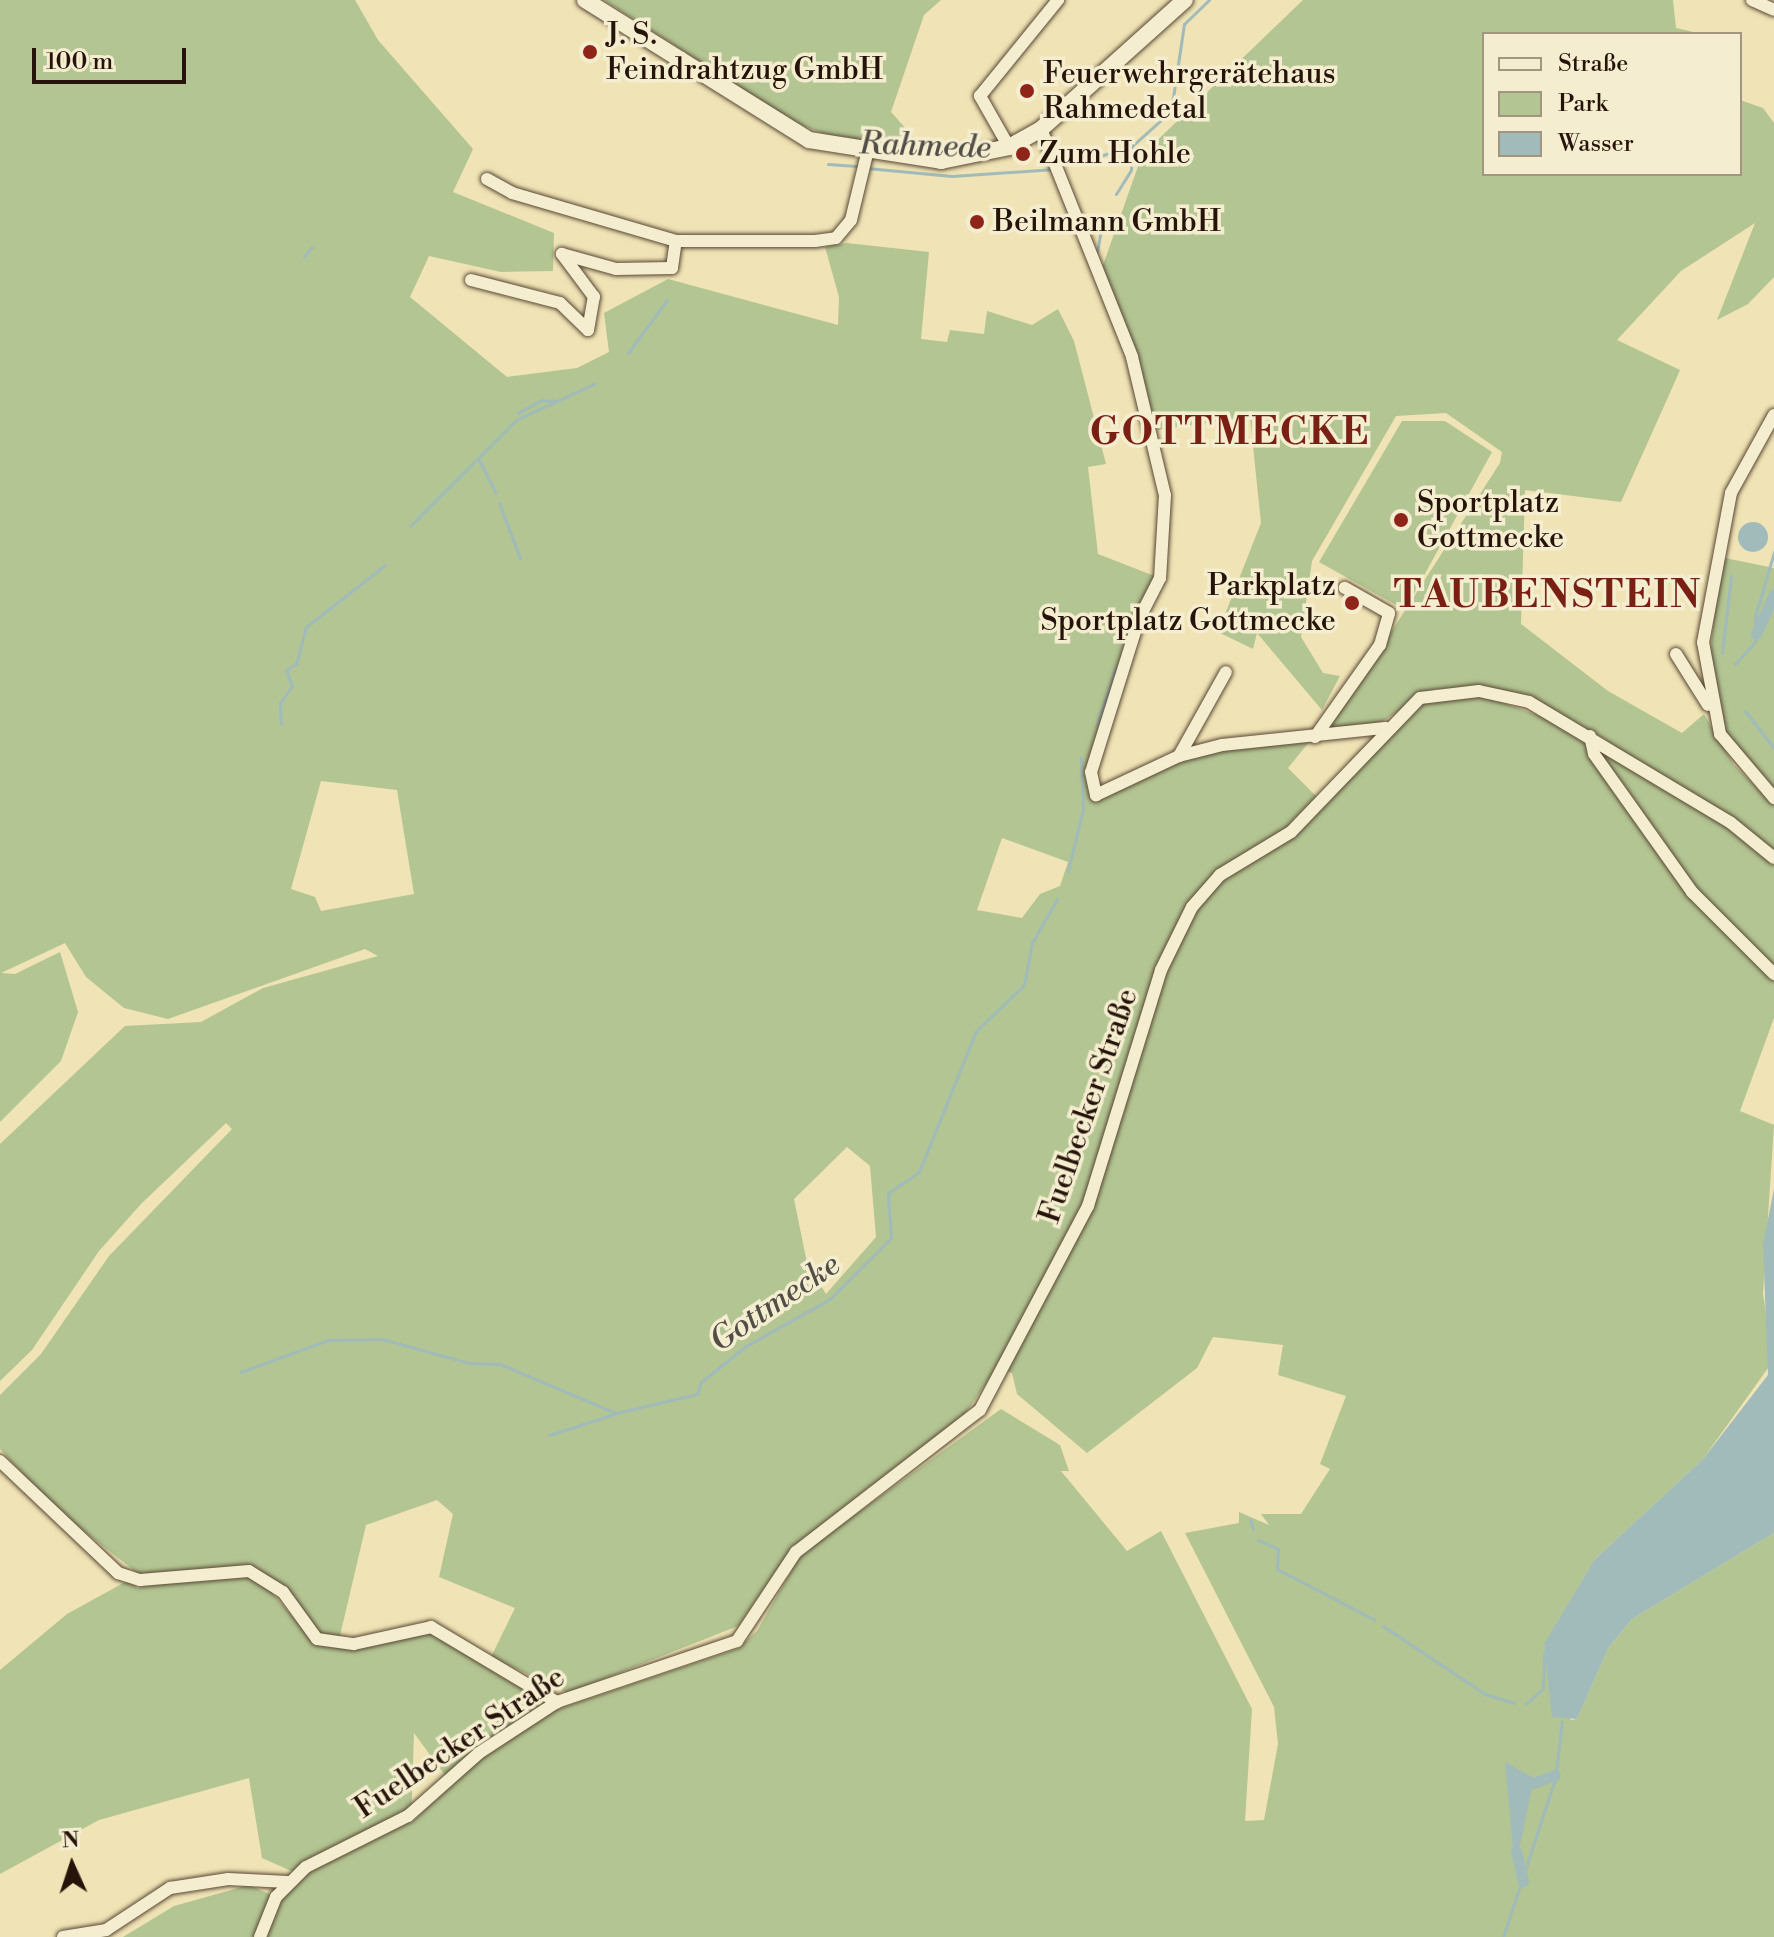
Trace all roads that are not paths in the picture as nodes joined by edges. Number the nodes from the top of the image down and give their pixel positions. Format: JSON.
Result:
{"nodes":[{"id":1,"x":585,"y":0,"type":"edge"},
{"id":2,"x":1058,"y":0,"type":"edge"},
{"id":3,"x":1185,"y":0,"type":"edge"},
{"id":4,"x":1752,"y":0,"type":"edge"},
{"id":5,"x":1774,"y":10,"type":"edge"},
{"id":6,"x":1041,"y":129,"type":"junction"},
{"id":7,"x":1009,"y":147,"type":"junction"},
{"id":8,"x":864,"y":164,"type":"junction"},
{"id":9,"x":487,"y":179,"type":"dead end"},
{"id":10,"x":676,"y":241,"type":"junction"},
{"id":11,"x":471,"y":280,"type":"dead end"},
{"id":12,"x":1774,"y":415,"type":"edge"},
{"id":13,"x":1345,"y":588,"type":"dead end"},
{"id":14,"x":1676,"y":654,"type":"dead end"},
{"id":15,"x":1226,"y":672,"type":"dead end"},
{"id":16,"x":1709,"y":707,"type":"junction"},
{"id":17,"x":1385,"y":728,"type":"junction"},
{"id":18,"x":1590,"y":736,"type":"junction"},
{"id":19,"x":1315,"y":737,"type":"junction"},
{"id":20,"x":1179,"y":756,"type":"junction"},
{"id":21,"x":1774,"y":798,"type":"edge"},
{"id":22,"x":1774,"y":858,"type":"edge"},
{"id":23,"x":1774,"y":974,"type":"edge"},
{"id":24,"x":0,"y":1461,"type":"edge"},
{"id":25,"x":557,"y":1702,"type":"junction"},
{"id":26,"x":288,"y":1882,"type":"junction"},
{"id":27,"x":63,"y":1937,"type":"edge"},
{"id":28,"x":260,"y":1937,"type":"edge"}],
"edges":[{"from":1,"to":8,"type":"main road"},
{"from":2,"to":7,"type":"street"},
{"from":3,"to":6,"type":"main road"},
{"from":4,"to":5,"type":"street"},
{"from":6,"to":7,"type":"main road"},
{"from":6,"to":20,"type":"street"},
{"from":7,"to":8,"type":"main road"},
{"from":8,"to":10,"type":"street"},
{"from":9,"to":10,"type":"street"},
{"from":10,"to":11,"type":"street"},
{"from":12,"to":16,"type":"street"},
{"from":13,"to":19,"type":"street"},
{"from":14,"to":16,"type":"street"},
{"from":15,"to":20,"type":"street"},
{"from":16,"to":21,"type":"street"},
{"from":17,"to":18,"type":"street","name":"Fuelbecker Straße"},
{"from":17,"to":19,"type":"street"},
{"from":17,"to":25,"type":"street","name":"Fuelbecker Straße"},
{"from":18,"to":22,"type":"street","name":"Fuelbecker Straße"},
{"from":18,"to":23,"type":"street"},
{"from":19,"to":20,"type":"street"},
{"from":24,"to":25,"type":"street"},
{"from":25,"to":26,"type":"street","name":"Fuelbecker Straße"},
{"from":26,"to":27,"type":"street"},
{"from":26,"to":28,"type":"street"}]}
